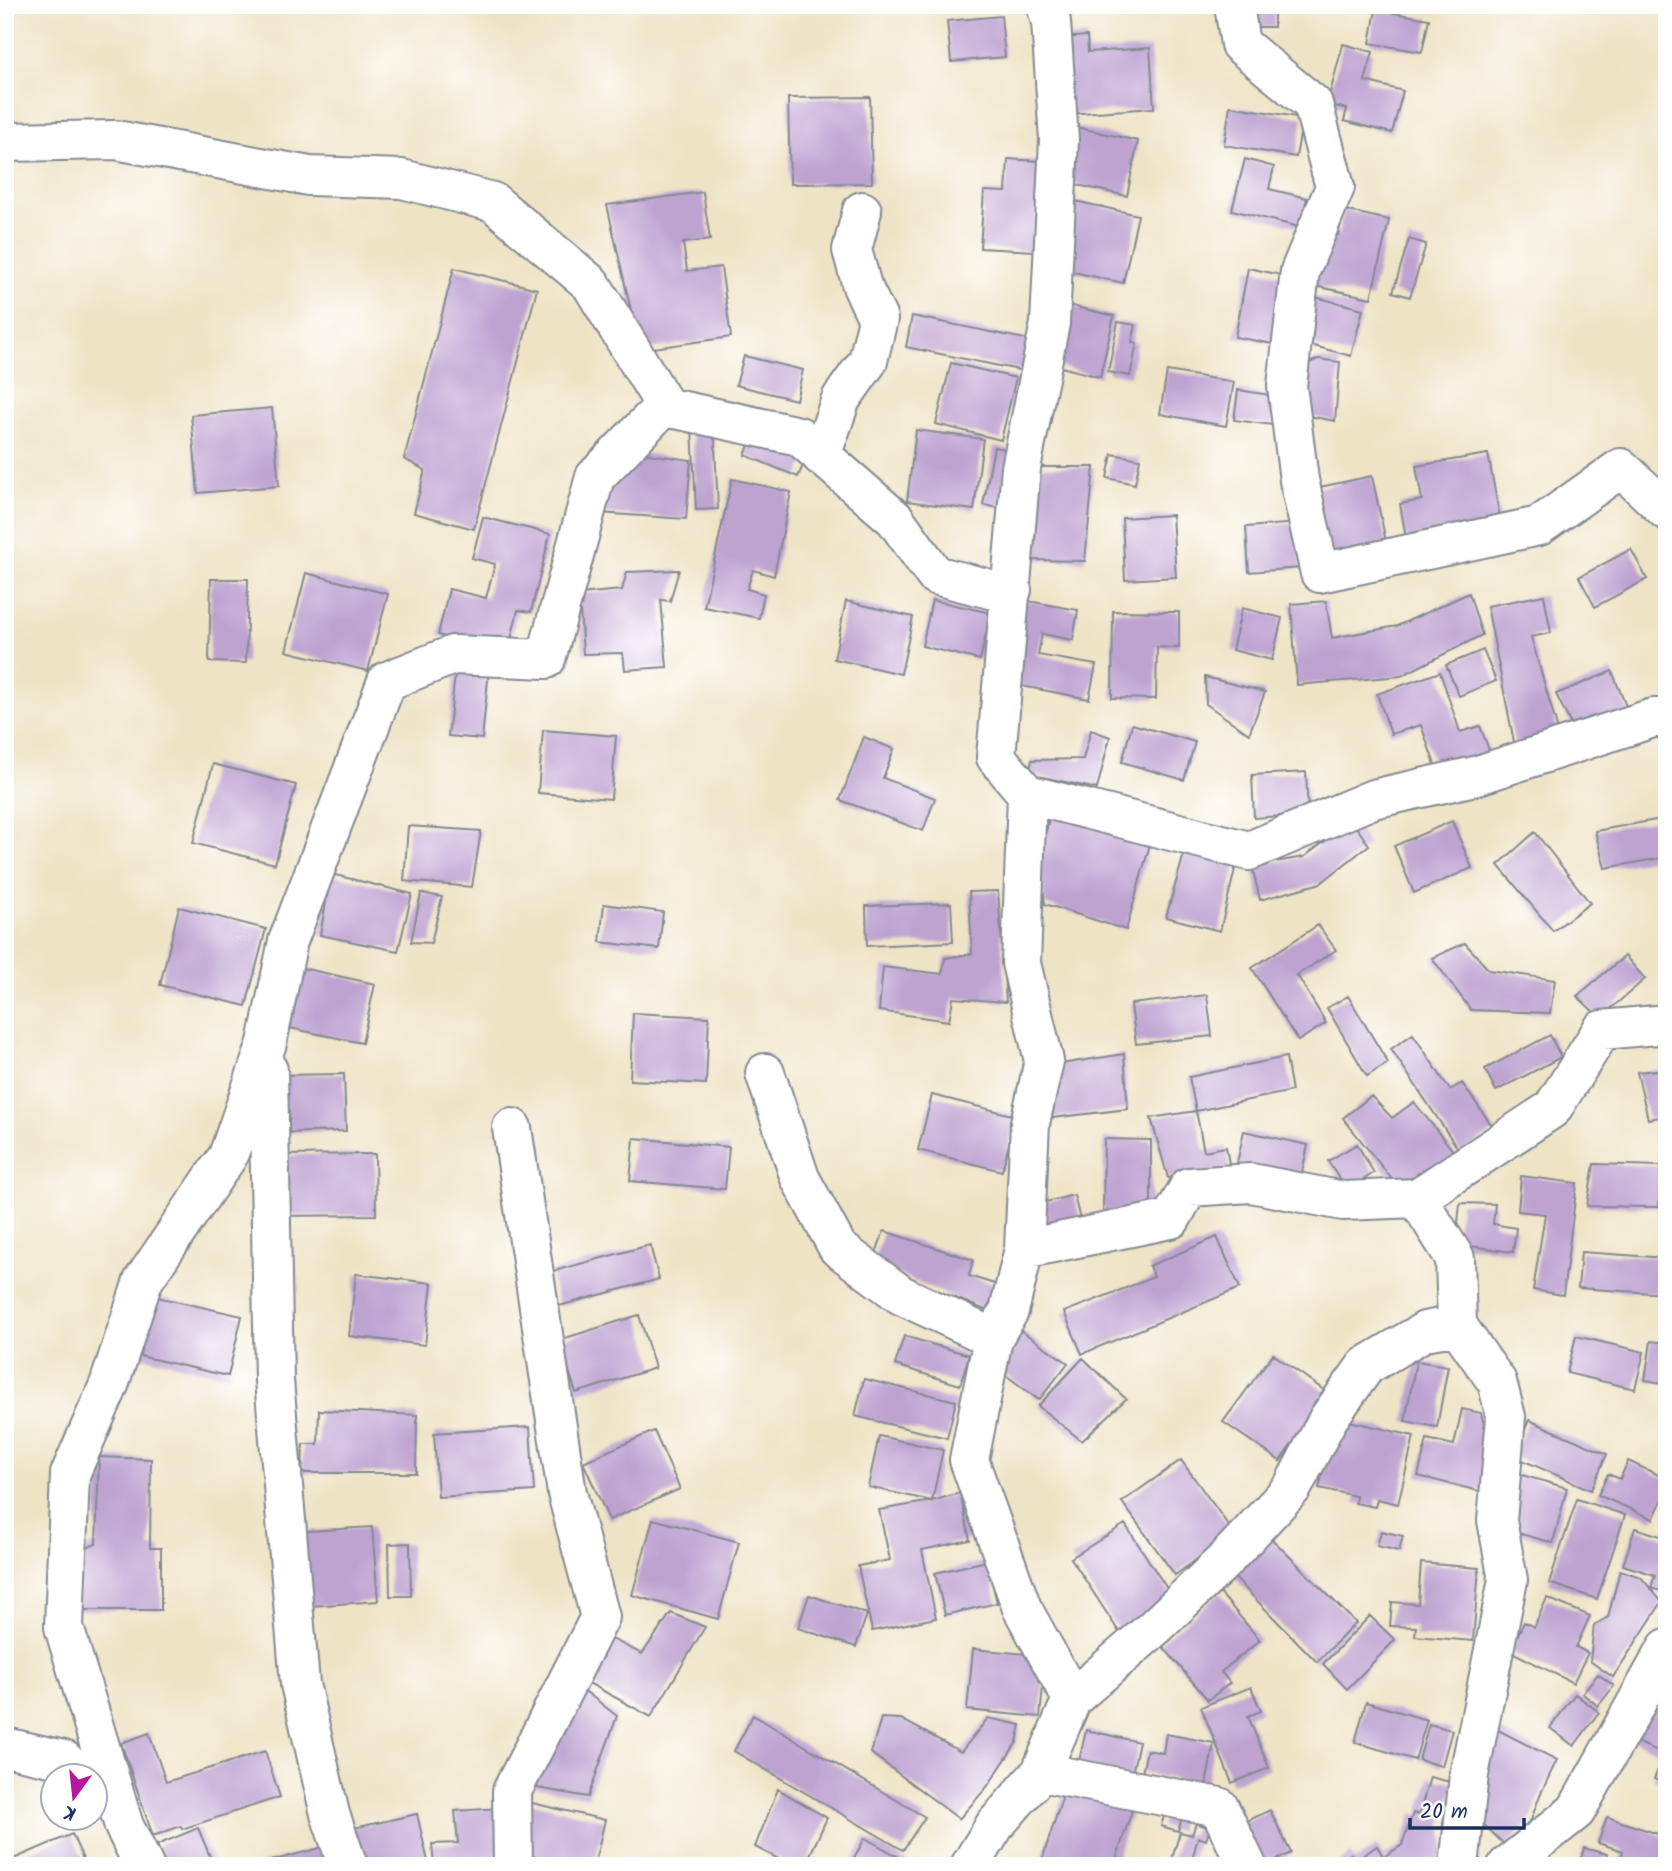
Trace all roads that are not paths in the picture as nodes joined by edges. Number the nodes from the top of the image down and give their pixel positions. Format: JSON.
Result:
{"nodes":[{"id":1,"x":1046,"y":5,"type":"edge"},
{"id":2,"x":1234,"y":5,"type":"edge"},
{"id":3,"x":5,"y":142,"type":"edge"},
{"id":4,"x":862,"y":211,"type":"dead end"},
{"id":5,"x":666,"y":407,"type":"junction"},
{"id":6,"x":821,"y":456,"type":"junction"},
{"id":7,"x":1667,"y":511,"type":"edge"},
{"id":8,"x":1012,"y":590,"type":"junction"},
{"id":9,"x":1667,"y":718,"type":"edge"},
{"id":10,"x":1027,"y":794,"type":"junction"},
{"id":11,"x":1667,"y":1024,"type":"edge"},
{"id":12,"x":267,"y":1043,"type":"junction"},
{"id":13,"x":765,"y":1073,"type":"dead end"},
{"id":14,"x":512,"y":1128,"type":"dead end"},
{"id":15,"x":1417,"y":1198,"type":"junction"},
{"id":16,"x":1024,"y":1249,"type":"junction"},
{"id":17,"x":1457,"y":1325,"type":"junction"},
{"id":18,"x":993,"y":1338,"type":"junction"},
{"id":19,"x":1667,"y":1648,"type":"edge"},
{"id":20,"x":1072,"y":1699,"type":"junction"},
{"id":21,"x":5,"y":1747,"type":"edge"},
{"id":22,"x":66,"y":1762,"type":"edge"},
{"id":23,"x":1041,"y":1772,"type":"junction"},
{"id":24,"x":108,"y":1809,"type":"edge"},
{"id":25,"x":124,"y":1826,"type":"junction"},
{"id":26,"x":144,"y":1866,"type":"edge"},
{"id":27,"x":348,"y":1866,"type":"edge"},
{"id":28,"x":513,"y":1866,"type":"edge"},
{"id":29,"x":970,"y":1866,"type":"edge"},
{"id":30,"x":1247,"y":1866,"type":"edge"},
{"id":31,"x":1460,"y":1866,"type":"edge"},
{"id":32,"x":1507,"y":1866,"type":"edge"}],
"edges":[{"from":1,"to":8,"type":"street"},
{"from":2,"to":7,"type":"street"},
{"from":3,"to":5,"type":"street"},
{"from":4,"to":6,"type":"street"},
{"from":5,"to":6,"type":"street"},
{"from":5,"to":12,"type":"street"},
{"from":6,"to":8,"type":"street"},
{"from":8,"to":10,"type":"street"},
{"from":9,"to":10,"type":"street"},
{"from":10,"to":16,"type":"street"},
{"from":11,"to":15,"type":"street"},
{"from":12,"to":25,"type":"street"},
{"from":12,"to":27,"type":"street"},
{"from":13,"to":18,"type":"street"},
{"from":14,"to":28,"type":"street"},
{"from":15,"to":16,"type":"street"},
{"from":15,"to":17,"type":"street"},
{"from":16,"to":18,"type":"street"},
{"from":17,"to":20,"type":"street"},
{"from":17,"to":31,"type":"street"},
{"from":18,"to":20,"type":"street"},
{"from":19,"to":32,"type":"street"},
{"from":20,"to":23,"type":"street"},
{"from":21,"to":22,"type":"street"},
{"from":23,"to":29,"type":"street"},
{"from":23,"to":30,"type":"street"},
{"from":24,"to":25,"type":"street"},
{"from":25,"to":26,"type":"street"}]}
